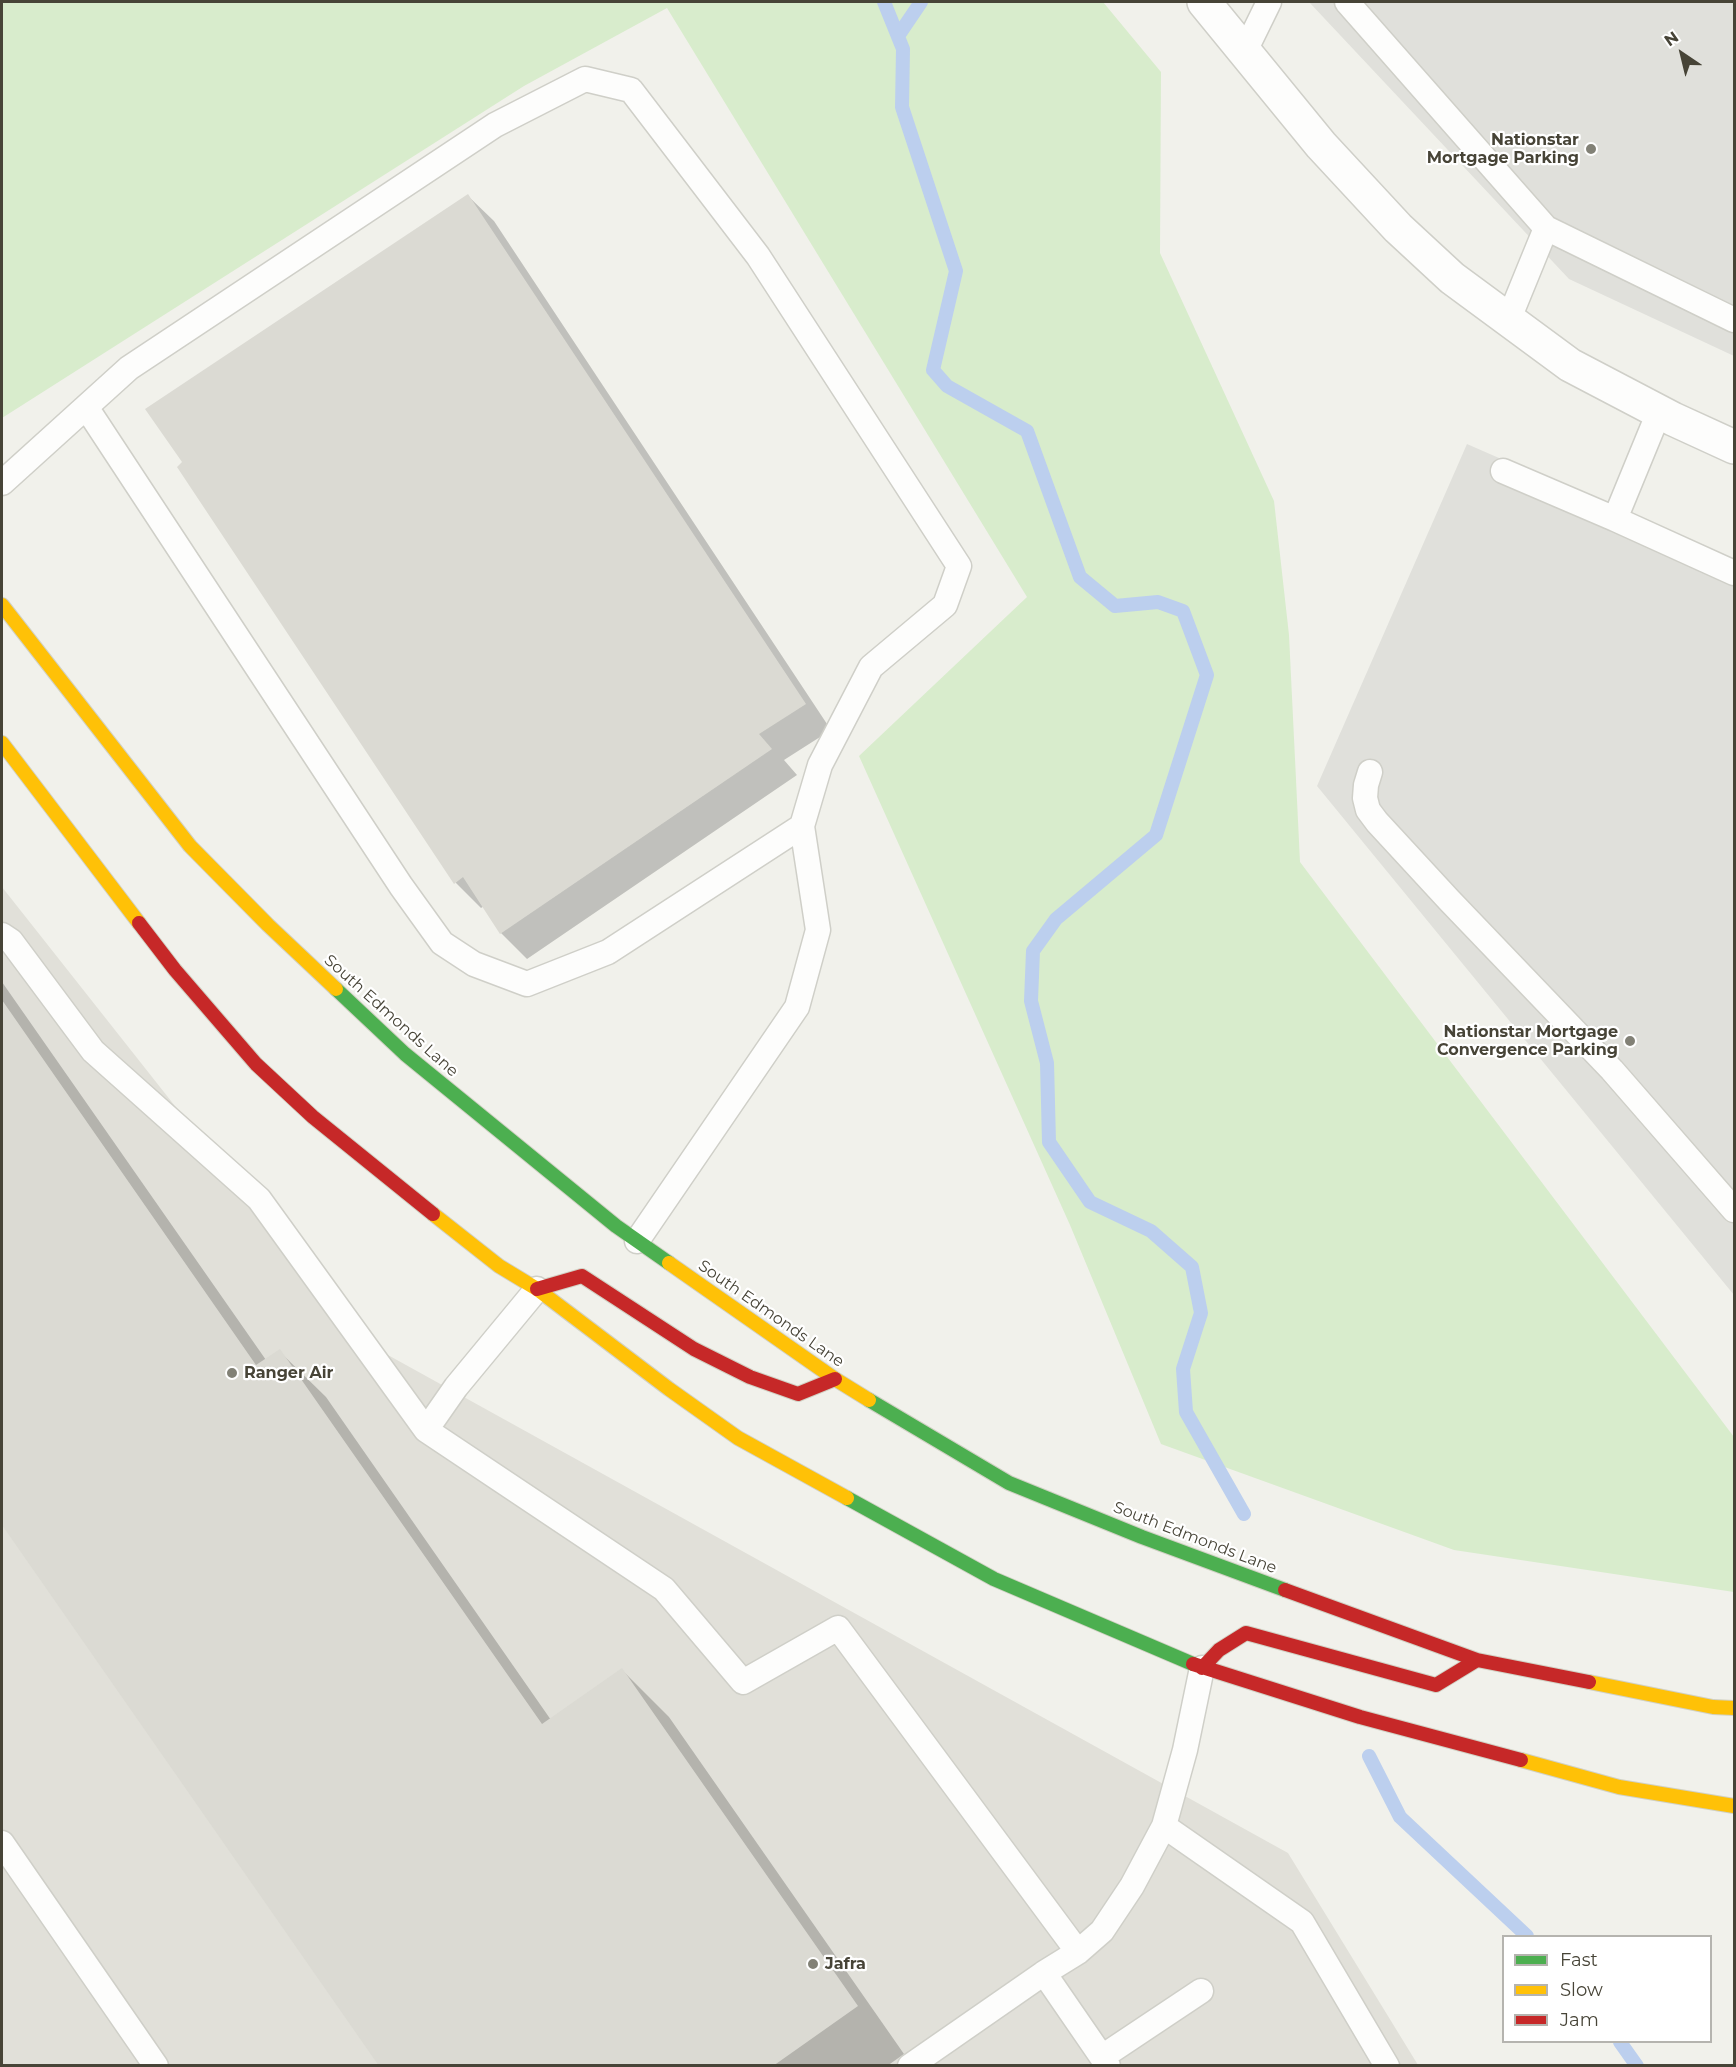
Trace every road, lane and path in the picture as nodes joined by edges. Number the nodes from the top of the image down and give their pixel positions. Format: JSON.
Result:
{"nodes":[{"id":1,"x":1204,"y":2,"type":"edge"},
{"id":2,"x":1269,"y":2,"type":"edge"},
{"id":3,"x":1347,"y":2,"type":"edge"},
{"id":4,"x":1245,"y":51,"type":"junction"},
{"id":5,"x":1545,"y":228,"type":"junction"},
{"id":6,"x":1734,"y":320,"type":"edge"},
{"id":7,"x":1508,"y":321,"type":"junction"},
{"id":8,"x":86,"y":407,"type":"junction"},
{"id":9,"x":1659,"y":412,"type":"junction"},
{"id":10,"x":1734,"y":447,"type":"edge"},
{"id":11,"x":1503,"y":471,"type":"dead end"},
{"id":12,"x":2,"y":483,"type":"edge"},
{"id":13,"x":1615,"y":519,"type":"junction"},
{"id":14,"x":1734,"y":573,"type":"edge"},
{"id":15,"x":2,"y":605,"type":"edge"},
{"id":16,"x":2,"y":743,"type":"edge"},
{"id":17,"x":1370,"y":772,"type":"dead end"},
{"id":18,"x":802,"y":826,"type":"junction"},
{"id":19,"x":2,"y":935,"type":"edge"},
{"id":20,"x":1734,"y":1210,"type":"edge"},
{"id":21,"x":637,"y":1241,"type":"junction"},
{"id":22,"x":537,"y":1289,"type":"junction"},
{"id":23,"x":835,"y":1379,"type":"junction"},
{"id":24,"x":426,"y":1430,"type":"junction"},
{"id":25,"x":1477,"y":1660,"type":"junction"},
{"id":26,"x":1202,"y":1668,"type":"junction"},
{"id":27,"x":1734,"y":1708,"type":"edge"},
{"id":28,"x":1734,"y":1806,"type":"edge"},
{"id":29,"x":1164,"y":1826,"type":"junction"},
{"id":30,"x":2,"y":1844,"type":"edge"},
{"id":31,"x":1078,"y":1952,"type":"junction"},
{"id":32,"x":1044,"y":1973,"type":"junction"},
{"id":33,"x":1201,"y":1991,"type":"dead end"},
{"id":34,"x":1105,"y":2061,"type":"edge"},
{"id":35,"x":156,"y":2066,"type":"edge"},
{"id":36,"x":910,"y":2066,"type":"edge"},
{"id":37,"x":1387,"y":2066,"type":"edge"}],
"edges":[{"from":1,"to":4,"type":"street"},
{"from":2,"to":4,"type":"lane"},
{"from":3,"to":5,"type":"lane"},
{"from":4,"to":7,"type":"street"},
{"from":5,"to":6,"type":"lane"},
{"from":5,"to":7,"type":"lane"},
{"from":7,"to":9,"type":"street"},
{"from":8,"to":12,"type":"lane"},
{"from":8,"to":18,"type":"lane"},
{"from":8,"to":18,"type":"lane"},
{"from":9,"to":10,"type":"street"},
{"from":9,"to":13,"type":"lane"},
{"from":11,"to":13,"type":"lane"},
{"from":13,"to":14,"type":"lane"},
{"from":15,"to":21,"type":"main road","name":"South Edmonds Lane"},
{"from":16,"to":22,"type":"main road"},
{"from":17,"to":20,"type":"lane"},
{"from":18,"to":21,"type":"lane"},
{"from":19,"to":24,"type":"lane"},
{"from":21,"to":23,"type":"main road","name":"South Edmonds Lane"},
{"from":22,"to":23,"type":"main road"},
{"from":22,"to":24,"type":"lane"},
{"from":22,"to":26,"type":"main road"},
{"from":23,"to":25,"type":"main road","name":"South Edmonds Lane"},
{"from":24,"to":31,"type":"lane"},
{"from":25,"to":26,"type":"main road"},
{"from":25,"to":27,"type":"main road","name":"South Edmonds Lane"},
{"from":26,"to":28,"type":"main road"},
{"from":26,"to":29,"type":"lane"},
{"from":29,"to":31,"type":"lane"},
{"from":29,"to":37,"type":"lane"},
{"from":30,"to":35,"type":"lane"},
{"from":31,"to":32,"type":"lane"},
{"from":32,"to":34,"type":"lane"},
{"from":32,"to":36,"type":"lane"},
{"from":33,"to":34,"type":"lane"}]}
